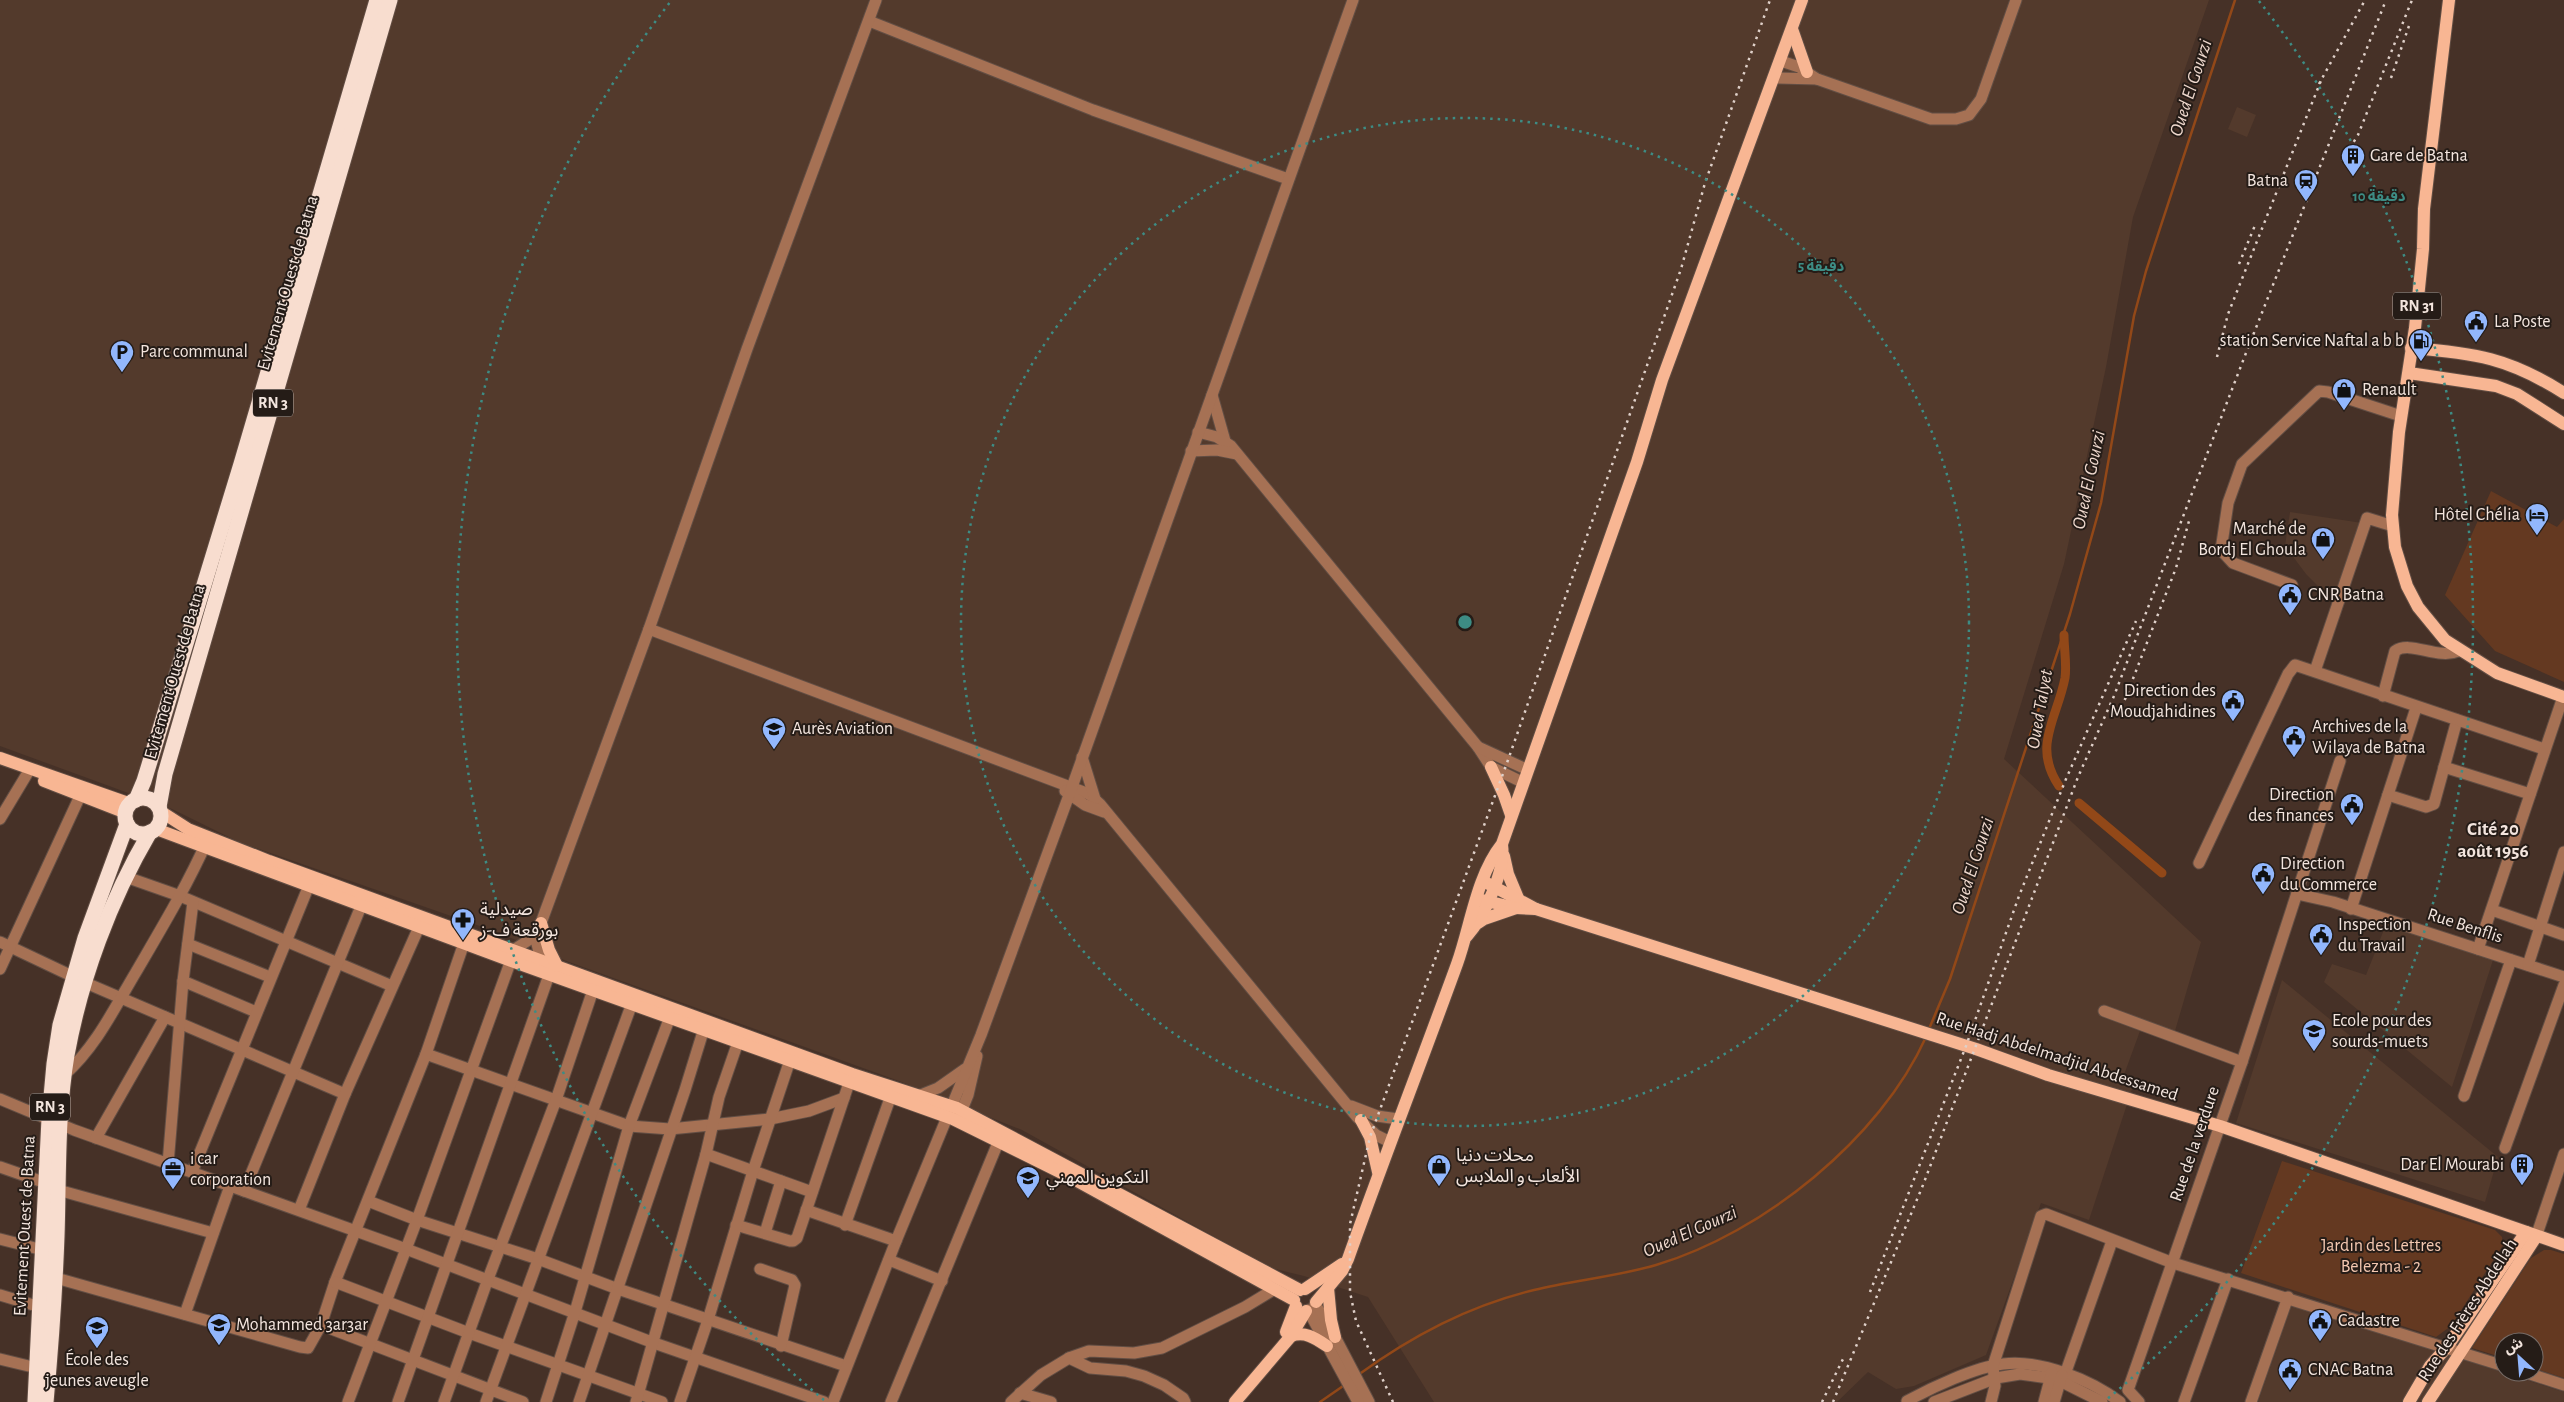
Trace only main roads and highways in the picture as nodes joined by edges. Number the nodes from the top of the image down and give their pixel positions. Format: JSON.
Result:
{"nodes":[{"id":1,"x":377,"y":0,"type":"edge"},
{"id":2,"x":390,"y":0,"type":"edge"},
{"id":3,"x":1802,"y":0,"type":"edge"},
{"id":4,"x":2449,"y":0,"type":"edge"},
{"id":5,"x":1792,"y":29,"type":"junction"},
{"id":6,"x":1812,"y":75,"type":"road end"},
{"id":7,"x":2411,"y":348,"type":"junction"},
{"id":8,"x":2409,"y":373,"type":"junction"},
{"id":9,"x":2564,"y":393,"type":"edge"},
{"id":10,"x":2564,"y":424,"type":"edge"},
{"id":11,"x":248,"y":466,"type":"junction"},
{"id":12,"x":2564,"y":697,"type":"edge"},
{"id":13,"x":0,"y":758,"type":"edge"},
{"id":14,"x":0,"y":764,"type":"edge"},
{"id":15,"x":1491,"y":767,"type":"road end"},
{"id":16,"x":160,"y":809,"type":"junction"},
{"id":17,"x":130,"y":810,"type":"junction"},
{"id":18,"x":1511,"y":815,"type":"junction"},
{"id":19,"x":153,"y":831,"type":"junction"},
{"id":20,"x":206,"y":844,"type":"junction"},
{"id":21,"x":1503,"y":849,"type":"junction"},
{"id":22,"x":1488,"y":883,"type":"junction"},
{"id":23,"x":1482,"y":900,"type":"junction"},
{"id":24,"x":364,"y":901,"type":"junction"},
{"id":25,"x":1517,"y":903,"type":"junction"},
{"id":26,"x":541,"y":923,"type":"road end"},
{"id":27,"x":1478,"y":923,"type":"junction"},
{"id":28,"x":1467,"y":936,"type":"junction"},
{"id":29,"x":513,"y":955,"type":"junction"},
{"id":30,"x":553,"y":970,"type":"junction"},
{"id":31,"x":80,"y":980,"type":"junction"},
{"id":32,"x":634,"y":998,"type":"junction"},
{"id":33,"x":705,"y":1025,"type":"junction"},
{"id":34,"x":791,"y":1057,"type":"junction"},
{"id":35,"x":892,"y":1093,"type":"junction"},
{"id":36,"x":954,"y":1113,"type":"junction"},
{"id":37,"x":1361,"y":1120,"type":"road end"},
{"id":38,"x":55,"y":1121,"type":"junction"},
{"id":39,"x":1001,"y":1136,"type":"junction"},
{"id":40,"x":1378,"y":1174,"type":"junction"},
{"id":41,"x":52,"y":1186,"type":"junction"},
{"id":42,"x":2531,"y":1234,"type":"junction"},
{"id":43,"x":2564,"y":1245,"type":"edge"},
{"id":44,"x":1346,"y":1261,"type":"junction"},
{"id":45,"x":1328,"y":1288,"type":"junction"},
{"id":46,"x":1305,"y":1301,"type":"junction"},
{"id":47,"x":1286,"y":1340,"type":"junction"},
{"id":48,"x":35,"y":1402,"type":"edge"},
{"id":49,"x":46,"y":1402,"type":"edge"},
{"id":50,"x":1235,"y":1402,"type":"edge"},
{"id":51,"x":2409,"y":1402,"type":"edge"},
{"id":52,"x":2428,"y":1402,"type":"edge"}],
"edges":[{"from":1,"to":11,"type":"highway","name":"Evitement Ouest de Batna","number":"RN 3"},
{"from":2,"to":11,"type":"highway","name":"Evitement Ouest de Batna","number":"RN 3"},
{"from":3,"to":5,"type":"main road"},
{"from":4,"to":7,"type":"main road","number":"RN 31"},
{"from":5,"to":6,"type":"main road"},
{"from":5,"to":18,"type":"main road"},
{"from":7,"to":8,"type":"main road","number":"RN 31"},
{"from":7,"to":9,"type":"main road"},
{"from":8,"to":10,"type":"main road"},
{"from":8,"to":12,"type":"main road","number":"RN 31"},
{"from":11,"to":16,"type":"highway","name":"Evitement Ouest de Batna","number":"RN 3"},
{"from":11,"to":17,"type":"highway","name":"Evitement Ouest de Batna","number":"RN 3"},
{"from":13,"to":17,"type":"main road"},
{"from":14,"to":17,"type":"main road"},
{"from":15,"to":18,"type":"main road"},
{"from":16,"to":17,"type":"highway"},
{"from":16,"to":19,"type":"highway"},
{"from":16,"to":20,"type":"main road"},
{"from":17,"to":19,"type":"highway"},
{"from":17,"to":31,"type":"highway","name":"Evitement Ouest de Batna","number":"RN 3"},
{"from":18,"to":21,"type":"main road"},
{"from":19,"to":20,"type":"main road"},
{"from":19,"to":31,"type":"highway","name":"Evitement Ouest de Batna","number":"RN 3"},
{"from":20,"to":24,"type":"main road"},
{"from":21,"to":22,"type":"main road"},
{"from":21,"to":25,"type":"main road"},
{"from":22,"to":23,"type":"main road"},
{"from":22,"to":25,"type":"main road"},
{"from":23,"to":25,"type":"main road"},
{"from":23,"to":27,"type":"main road"},
{"from":23,"to":28,"type":"main road"},
{"from":24,"to":29,"type":"main road"},
{"from":24,"to":29,"type":"main road"},
{"from":25,"to":27,"type":"main road"},
{"from":25,"to":42,"type":"main road","name":"Rue Hadj Abdelmadjid Abdessamed"},
{"from":26,"to":30,"type":"main road"},
{"from":27,"to":28,"type":"main road"},
{"from":28,"to":40,"type":"main road"},
{"from":29,"to":30,"type":"main road"},
{"from":29,"to":30,"type":"main road"},
{"from":30,"to":32,"type":"main road"},
{"from":30,"to":32,"type":"main road"},
{"from":31,"to":38,"type":"highway","name":"Evitement Ouest de Batna","number":"RN 3"},
{"from":31,"to":38,"type":"highway","name":"Evitement Ouest de Batna","number":"RN 3"},
{"from":32,"to":33,"type":"main road"},
{"from":32,"to":33,"type":"main road"},
{"from":33,"to":34,"type":"main road"},
{"from":33,"to":34,"type":"main road"},
{"from":34,"to":35,"type":"main road"},
{"from":35,"to":36,"type":"main road"},
{"from":35,"to":36,"type":"main road"},
{"from":36,"to":39,"type":"main road"},
{"from":37,"to":40,"type":"main road"},
{"from":38,"to":41,"type":"highway","name":"Evitement Ouest de Batna","number":"RN 3"},
{"from":39,"to":46,"type":"main road"},
{"from":39,"to":46,"type":"main road"},
{"from":40,"to":44,"type":"main road"},
{"from":41,"to":48,"type":"highway","name":"Evitement Ouest de Batna","number":"RN 3"},
{"from":41,"to":49,"type":"highway","name":"Evitement Ouest de Batna","number":"RN 3"},
{"from":42,"to":43,"type":"main road","name":"Rue Hadj Abdelmadjid Abdessamed"},
{"from":42,"to":51,"type":"main road","name":"Rue des Frères Abdellah"},
{"from":42,"to":52,"type":"main road","name":"Rue des Frères Abdellah"},
{"from":44,"to":45,"type":"main road"},
{"from":44,"to":46,"type":"main road"},
{"from":45,"to":46,"type":"main road"},
{"from":45,"to":47,"type":"main road"},
{"from":46,"to":47,"type":"main road"},
{"from":47,"to":50,"type":"main road"}]}
